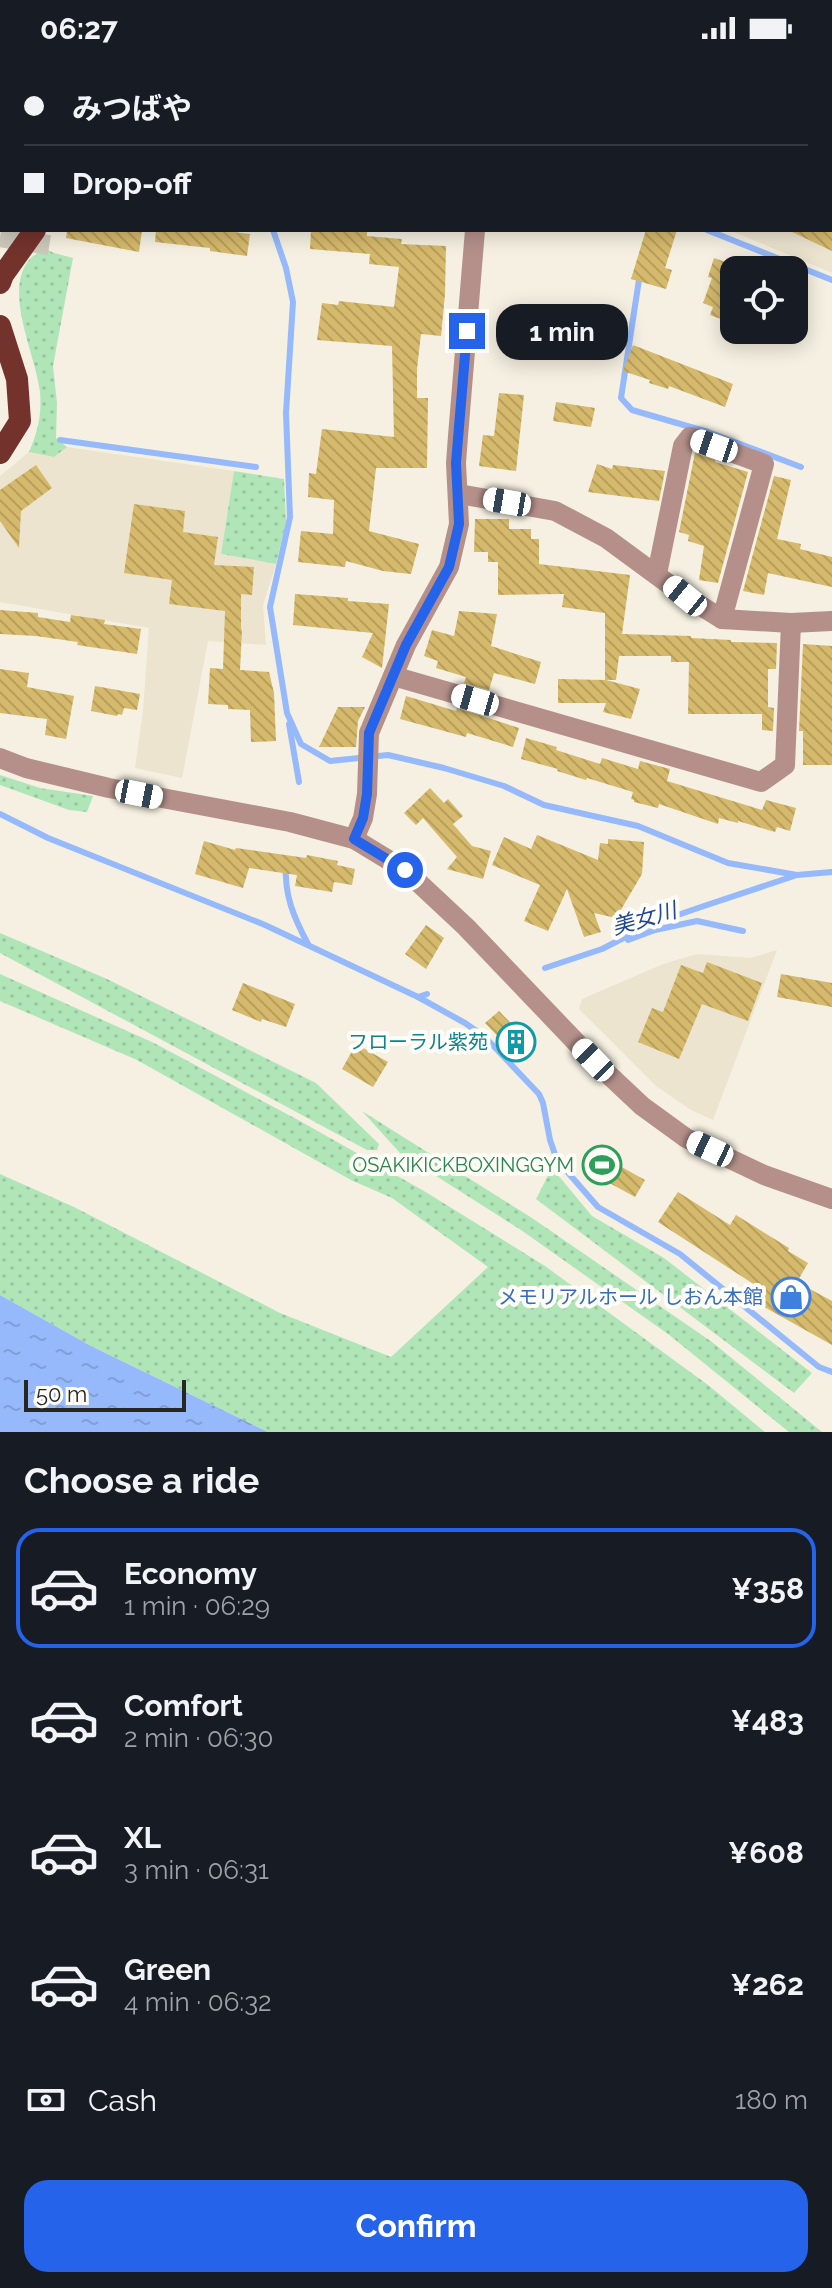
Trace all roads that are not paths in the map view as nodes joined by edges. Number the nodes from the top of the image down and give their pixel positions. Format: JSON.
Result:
{"nodes":[{"id":1,"x":16,"y":232,"type":"edge"},
{"id":2,"x":34,"y":232,"type":"edge"},
{"id":3,"x":475,"y":232,"type":"edge"},
{"id":4,"x":0,"y":253,"type":"edge"},
{"id":5,"x":0,"y":283,"type":"edge"},
{"id":6,"x":0,"y":326,"type":"edge"},
{"id":7,"x":0,"y":377,"type":"edge"},
{"id":8,"x":0,"y":442,"type":"edge"},
{"id":9,"x":0,"y":453,"type":"edge"},
{"id":10,"x":459,"y":494,"type":"junction"},
{"id":11,"x":657,"y":574,"type":"junction"},
{"id":12,"x":722,"y":619,"type":"junction"},
{"id":13,"x":832,"y":621,"type":"edge"},
{"id":14,"x":791,"y":623,"type":"junction"},
{"id":15,"x":393,"y":676,"type":"junction"},
{"id":16,"x":0,"y":758,"type":"edge"},
{"id":17,"x":354,"y":839,"type":"junction"},
{"id":18,"x":832,"y":1199,"type":"edge"}],
"edges":[{"from":1,"to":4,"type":"highway"},
{"from":2,"to":5,"type":"highway"},
{"from":3,"to":10,"type":"street"},
{"from":6,"to":9,"type":"highway"},
{"from":7,"to":8,"type":"highway"},
{"from":10,"to":11,"type":"street"},
{"from":10,"to":15,"type":"street"},
{"from":11,"to":12,"type":"street"},
{"from":11,"to":12,"type":"street"},
{"from":12,"to":14,"type":"street"},
{"from":13,"to":14,"type":"street"},
{"from":14,"to":15,"type":"street"},
{"from":15,"to":17,"type":"street"},
{"from":16,"to":17,"type":"street"},
{"from":17,"to":18,"type":"street"}]}
